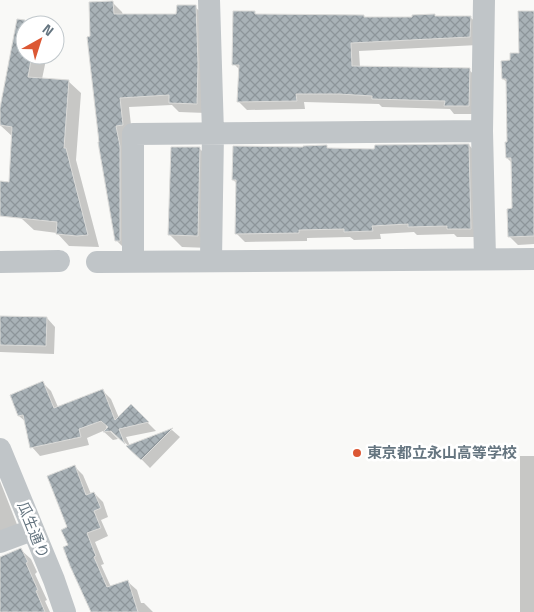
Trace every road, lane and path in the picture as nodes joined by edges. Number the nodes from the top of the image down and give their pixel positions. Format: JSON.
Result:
{"nodes":[{"id":1,"x":209,"y":0,"type":"edge"},
{"id":2,"x":484,"y":0,"type":"edge"},
{"id":3,"x":482,"y":131,"type":"junction"},
{"id":4,"x":213,"y":133,"type":"junction"},
{"id":5,"x":485,"y":258,"type":"junction"},
{"id":6,"x":534,"y":259,"type":"edge"},
{"id":7,"x":211,"y":260,"type":"junction"},
{"id":8,"x":0,"y":262,"type":"edge"},
{"id":9,"x":59,"y":262,"type":"dead end"},
{"id":10,"x":97,"y":262,"type":"dead end"},
{"id":11,"x":133,"y":262,"type":"junction"},
{"id":12,"x":0,"y":449,"type":"edge"},
{"id":13,"x":32,"y":530,"type":"junction"},
{"id":14,"x":0,"y":542,"type":"edge"},
{"id":15,"x":65,"y":612,"type":"edge"}],
"edges":[{"from":1,"to":4,"type":"street"},
{"from":2,"to":3,"type":"street"},
{"from":3,"to":4,"type":"street"},
{"from":3,"to":5,"type":"street"},
{"from":4,"to":7,"type":"street"},
{"from":4,"to":11,"type":"street"},
{"from":5,"to":6,"type":"street"},
{"from":5,"to":7,"type":"street"},
{"from":7,"to":11,"type":"street"},
{"from":8,"to":9,"type":"street"},
{"from":10,"to":11,"type":"street"},
{"from":12,"to":13,"type":"street","name":"瓜生通り"},
{"from":13,"to":14,"type":"street"},
{"from":13,"to":15,"type":"street","name":"瓜生通り"}]}
